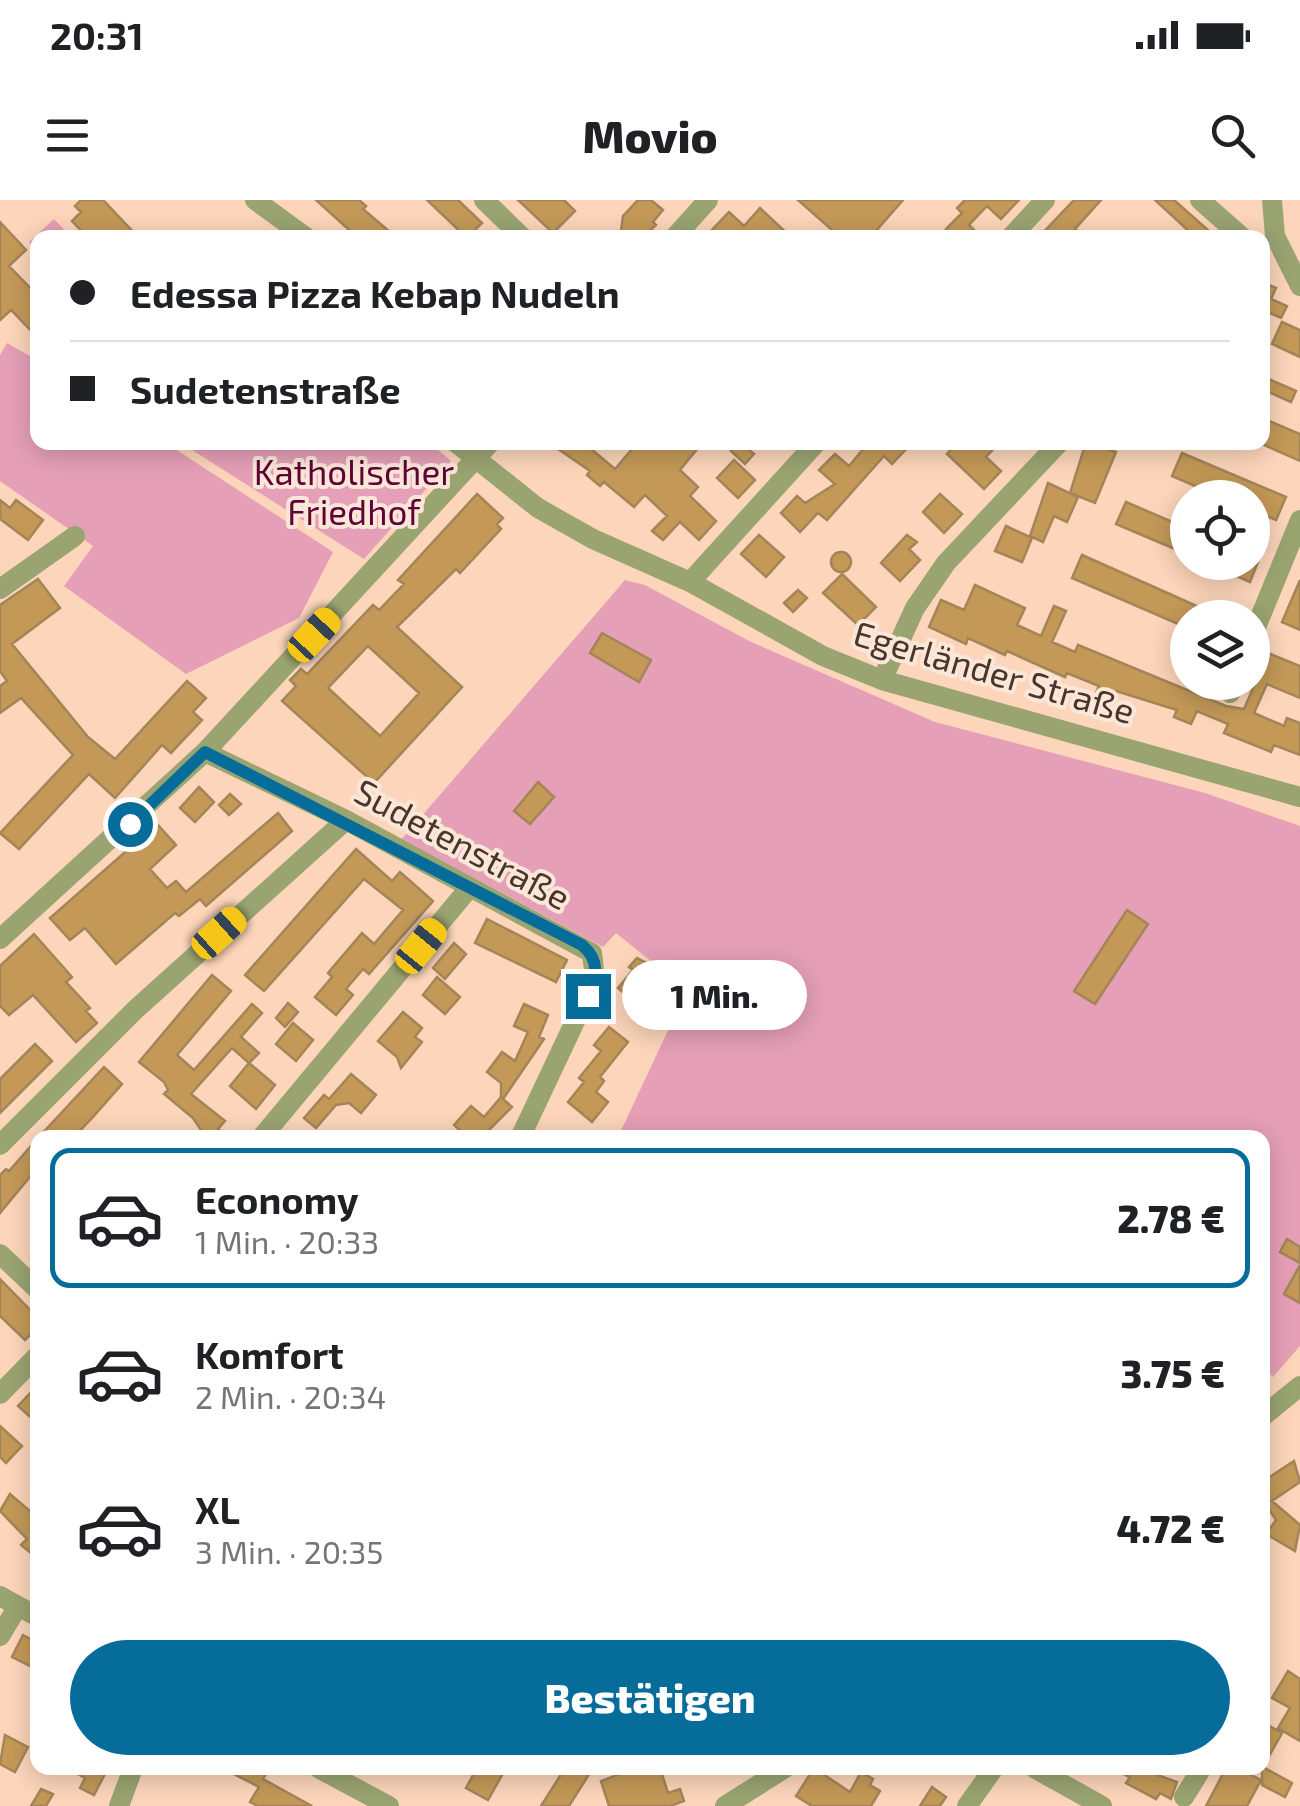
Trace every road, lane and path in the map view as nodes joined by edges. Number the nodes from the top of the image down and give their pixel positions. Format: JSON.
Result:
{"nodes":[{"id":1,"x":255,"y":200,"type":"edge"},
{"id":2,"x":484,"y":200,"type":"edge"},
{"id":3,"x":708,"y":200,"type":"edge"},
{"id":4,"x":1045,"y":200,"type":"edge"},
{"id":5,"x":1200,"y":200,"type":"edge"},
{"id":6,"x":1274,"y":201,"type":"edge"},
{"id":7,"x":295,"y":230,"type":"edge"},
{"id":8,"x":515,"y":230,"type":"edge"},
{"id":9,"x":681,"y":230,"type":"edge"},
{"id":10,"x":1017,"y":230,"type":"edge"},
{"id":11,"x":1234,"y":230,"type":"edge"},
{"id":12,"x":1270,"y":230,"type":"edge"},
{"id":13,"x":1270,"y":239,"type":"edge"},
{"id":14,"x":1300,"y":286,"type":"edge"},
{"id":15,"x":464,"y":450,"type":"edge"},
{"id":16,"x":484,"y":450,"type":"edge"},
{"id":17,"x":810,"y":450,"type":"edge"},
{"id":18,"x":1052,"y":450,"type":"edge"},
{"id":19,"x":476,"y":460,"type":"junction"},
{"id":20,"x":1300,"y":520,"type":"edge"},
{"id":21,"x":75,"y":536,"type":"dead end"},
{"id":22,"x":690,"y":582,"type":"junction"},
{"id":23,"x":0,"y":589,"type":"edge"},
{"id":24,"x":1267,"y":600,"type":"edge"},
{"id":25,"x":882,"y":680,"type":"junction"},
{"id":26,"x":205,"y":752,"type":"junction"},
{"id":27,"x":1300,"y":796,"type":"edge"},
{"id":28,"x":346,"y":820,"type":"junction"},
{"id":29,"x":470,"y":887,"type":"junction"},
{"id":30,"x":0,"y":939,"type":"edge"},
{"id":31,"x":268,"y":1130,"type":"edge"},
{"id":32,"x":524,"y":1130,"type":"edge"},
{"id":33,"x":0,"y":1145,"type":"edge"},
{"id":34,"x":0,"y":1254,"type":"edge"},
{"id":35,"x":30,"y":1282,"type":"edge"},
{"id":36,"x":30,"y":1363,"type":"edge"},
{"id":37,"x":1300,"y":1386,"type":"edge"},
{"id":38,"x":0,"y":1394,"type":"edge"},
{"id":39,"x":1270,"y":1410,"type":"edge"},
{"id":40,"x":9,"y":1601,"type":"edge"},
{"id":41,"x":0,"y":1636,"type":"edge"},
{"id":42,"x":130,"y":1775,"type":"edge"},
{"id":43,"x":331,"y":1775,"type":"edge"},
{"id":44,"x":774,"y":1775,"type":"edge"},
{"id":45,"x":989,"y":1775,"type":"edge"},
{"id":46,"x":1047,"y":1775,"type":"edge"},
{"id":47,"x":1198,"y":1775,"type":"edge"},
{"id":48,"x":1184,"y":1797,"type":"dead end"},
{"id":49,"x":119,"y":1806,"type":"edge"},
{"id":50,"x":389,"y":1806,"type":"edge"},
{"id":51,"x":725,"y":1806,"type":"edge"},
{"id":52,"x":967,"y":1806,"type":"edge"},
{"id":53,"x":1102,"y":1806,"type":"edge"}],
"edges":[{"from":1,"to":7,"type":"street"},
{"from":2,"to":8,"type":"street"},
{"from":3,"to":9,"type":"street"},
{"from":4,"to":10,"type":"street"},
{"from":5,"to":11,"type":"street"},
{"from":6,"to":12,"type":"street"},
{"from":13,"to":14,"type":"street"},
{"from":15,"to":19,"type":"street","name":"Egerländer Straße"},
{"from":16,"to":19,"type":"street"},
{"from":17,"to":22,"type":"street"},
{"from":18,"to":25,"type":"street"},
{"from":19,"to":22,"type":"street","name":"Egerländer Straße"},
{"from":19,"to":26,"type":"street"},
{"from":20,"to":24,"type":"street"},
{"from":21,"to":23,"type":"street"},
{"from":22,"to":25,"type":"street","name":"Egerländer Straße"},
{"from":25,"to":27,"type":"street","name":"Egerländer Straße"},
{"from":26,"to":28,"type":"street","name":"Sudetenstraße"},
{"from":26,"to":30,"type":"street"},
{"from":28,"to":29,"type":"street","name":"Sudetenstraße"},
{"from":28,"to":33,"type":"street"},
{"from":29,"to":31,"type":"street"},
{"from":29,"to":32,"type":"street","name":"Sudetenstraße"},
{"from":34,"to":35,"type":"street"},
{"from":36,"to":38,"type":"street"},
{"from":37,"to":39,"type":"street"},
{"from":40,"to":41,"type":"street"},
{"from":42,"to":49,"type":"street"},
{"from":43,"to":50,"type":"street"},
{"from":44,"to":51,"type":"street"},
{"from":45,"to":52,"type":"street"},
{"from":46,"to":53,"type":"street"},
{"from":47,"to":48,"type":"street"}]}
